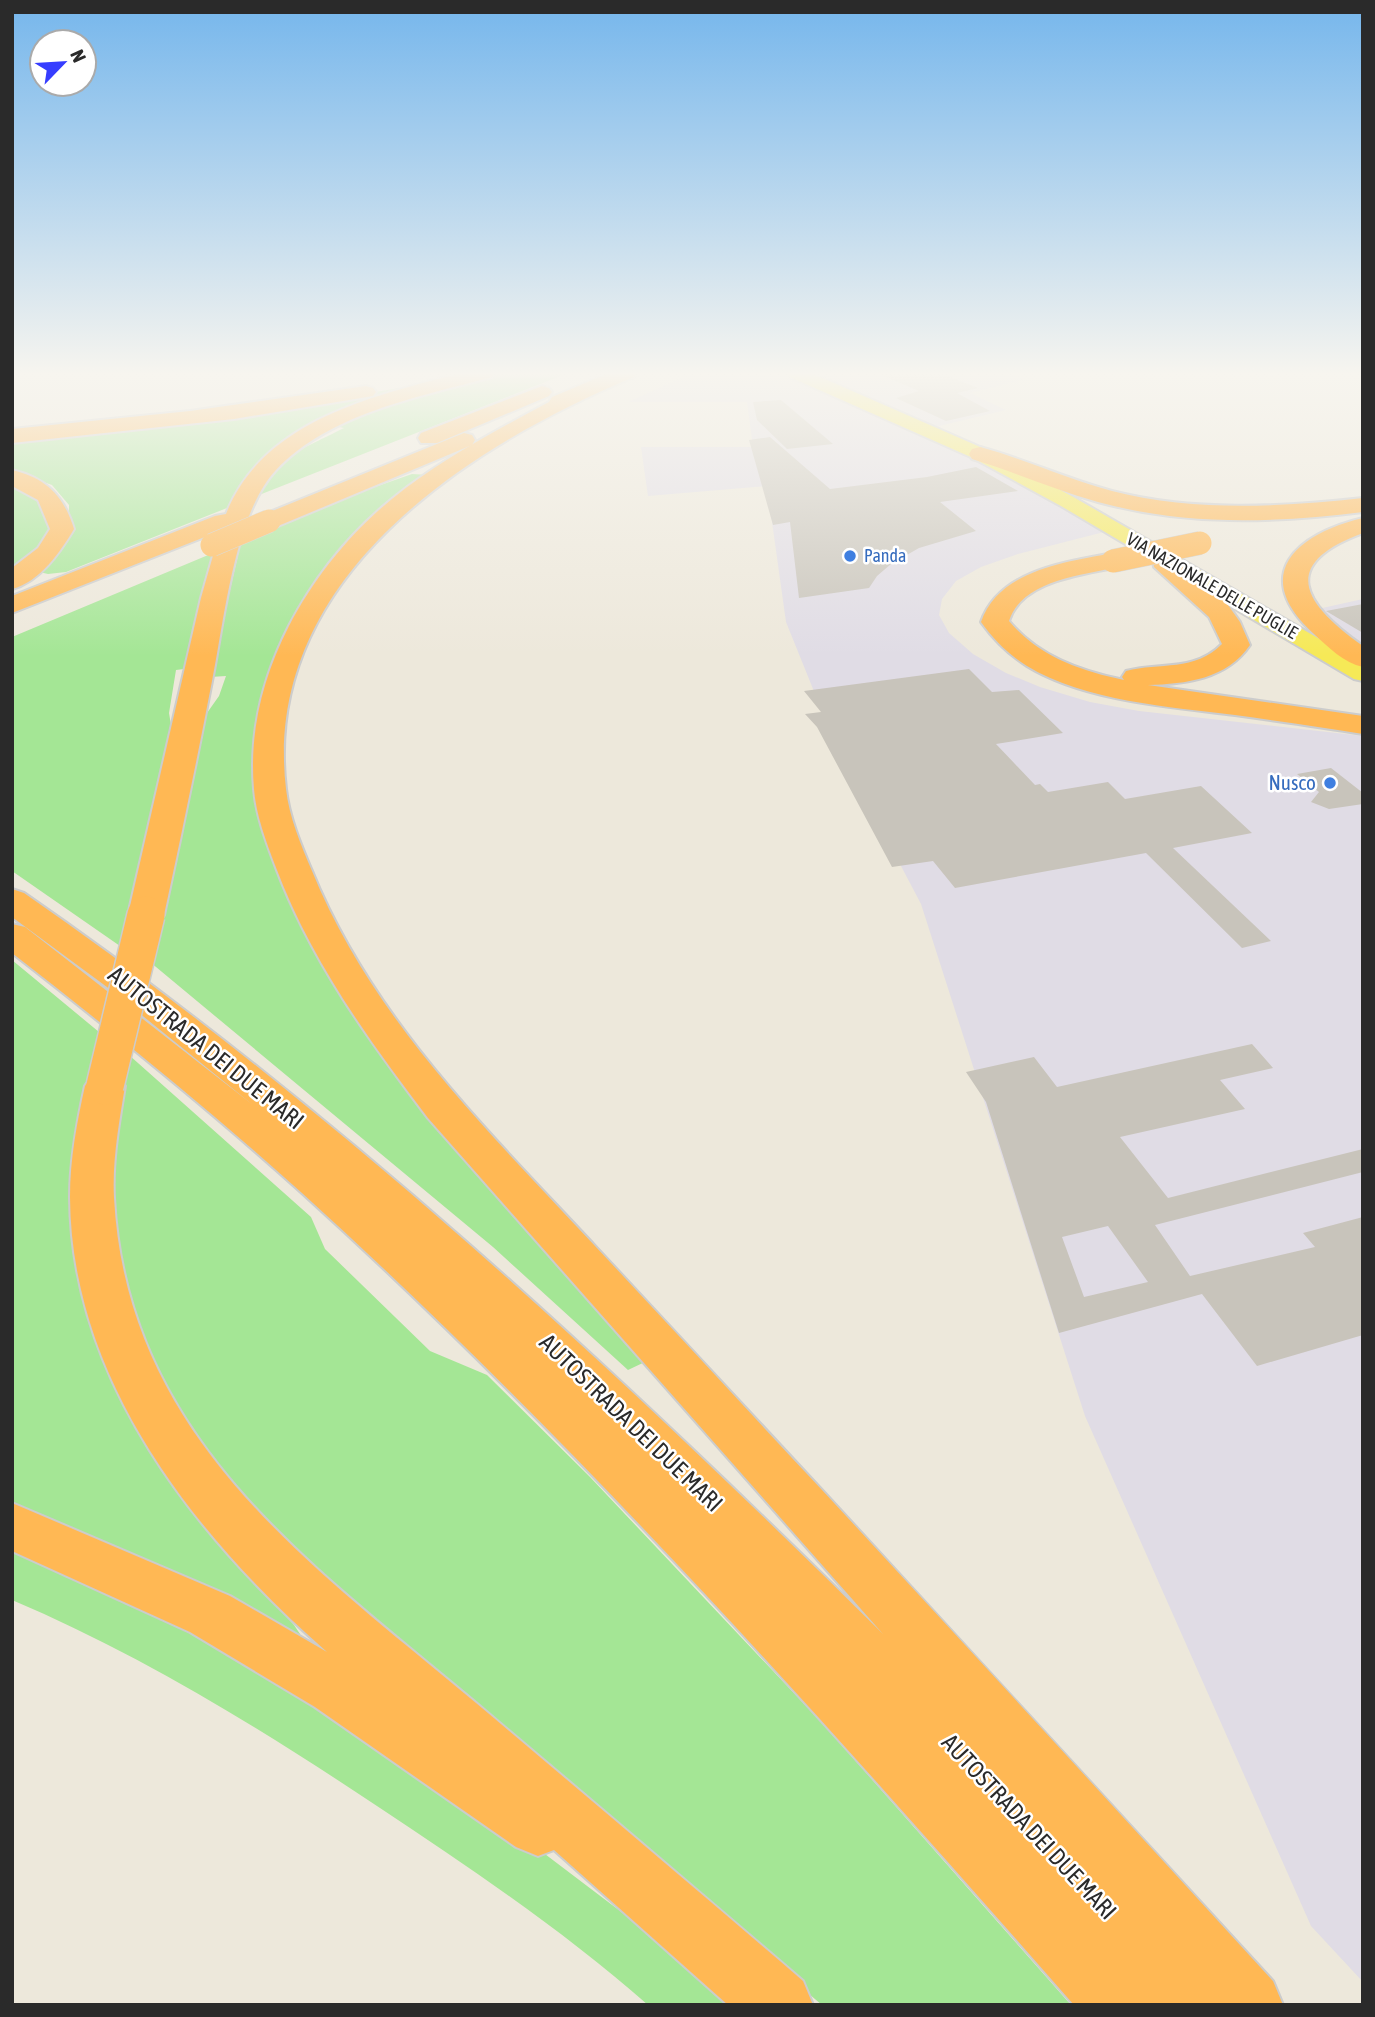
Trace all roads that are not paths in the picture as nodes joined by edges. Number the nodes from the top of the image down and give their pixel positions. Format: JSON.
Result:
{"nodes":[{"id":1,"x":266,"y":467,"type":"edge"},
{"id":2,"x":378,"y":467,"type":"edge"},
{"id":3,"x":457,"y":467,"type":"edge"},
{"id":4,"x":1003,"y":467,"type":"edge"},
{"id":5,"x":1019,"y":467,"type":"edge"},
{"id":6,"x":12,"y":477,"type":"edge"},
{"id":7,"x":268,"y":512,"type":"junction"},
{"id":8,"x":1358,"y":513,"type":"edge"},
{"id":9,"x":1166,"y":559,"type":"junction"},
{"id":10,"x":12,"y":581,"type":"edge"},
{"id":11,"x":12,"y":605,"type":"edge"},
{"id":12,"x":12,"y":626,"type":"edge"},
{"id":13,"x":1363,"y":659,"type":"edge"},
{"id":14,"x":1071,"y":673,"type":"junction"},
{"id":15,"x":1363,"y":674,"type":"edge"},
{"id":16,"x":1363,"y":725,"type":"edge"},
{"id":17,"x":12,"y":900,"type":"edge"},
{"id":18,"x":12,"y":935,"type":"edge"},
{"id":19,"x":12,"y":1526,"type":"edge"},
{"id":20,"x":780,"y":2005,"type":"edge"},
{"id":21,"x":1119,"y":2005,"type":"edge"},
{"id":22,"x":1196,"y":2005,"type":"edge"},
{"id":23,"x":1249,"y":2005,"type":"edge"}],
"edges":[{"from":1,"to":20,"type":"highway","bridge":true},
{"from":2,"to":7,"type":"highway"},
{"from":3,"to":23,"type":"highway"},
{"from":4,"to":9,"type":"main road","name":"VIA NAZIONALE DELLE PUGLIE"},
{"from":5,"to":8,"type":"highway"},
{"from":6,"to":10,"type":"highway"},
{"from":7,"to":11,"type":"highway"},
{"from":7,"to":12,"type":"highway","bridge":true},
{"from":8,"to":13,"type":"highway"},
{"from":8,"to":14,"type":"highway","bridge":true},
{"from":9,"to":14,"type":"highway"},
{"from":9,"to":15,"type":"main road","name":"VIA NAZIONALE DELLE PUGLIE"},
{"from":14,"to":16,"type":"highway"},
{"from":17,"to":22,"type":"highway","name":"AUTOSTRADA DEI DUE MARI"},
{"from":18,"to":21,"type":"highway","name":"AUTOSTRADA DEI DUE MARI"},
{"from":19,"to":20,"type":"highway"}]}
